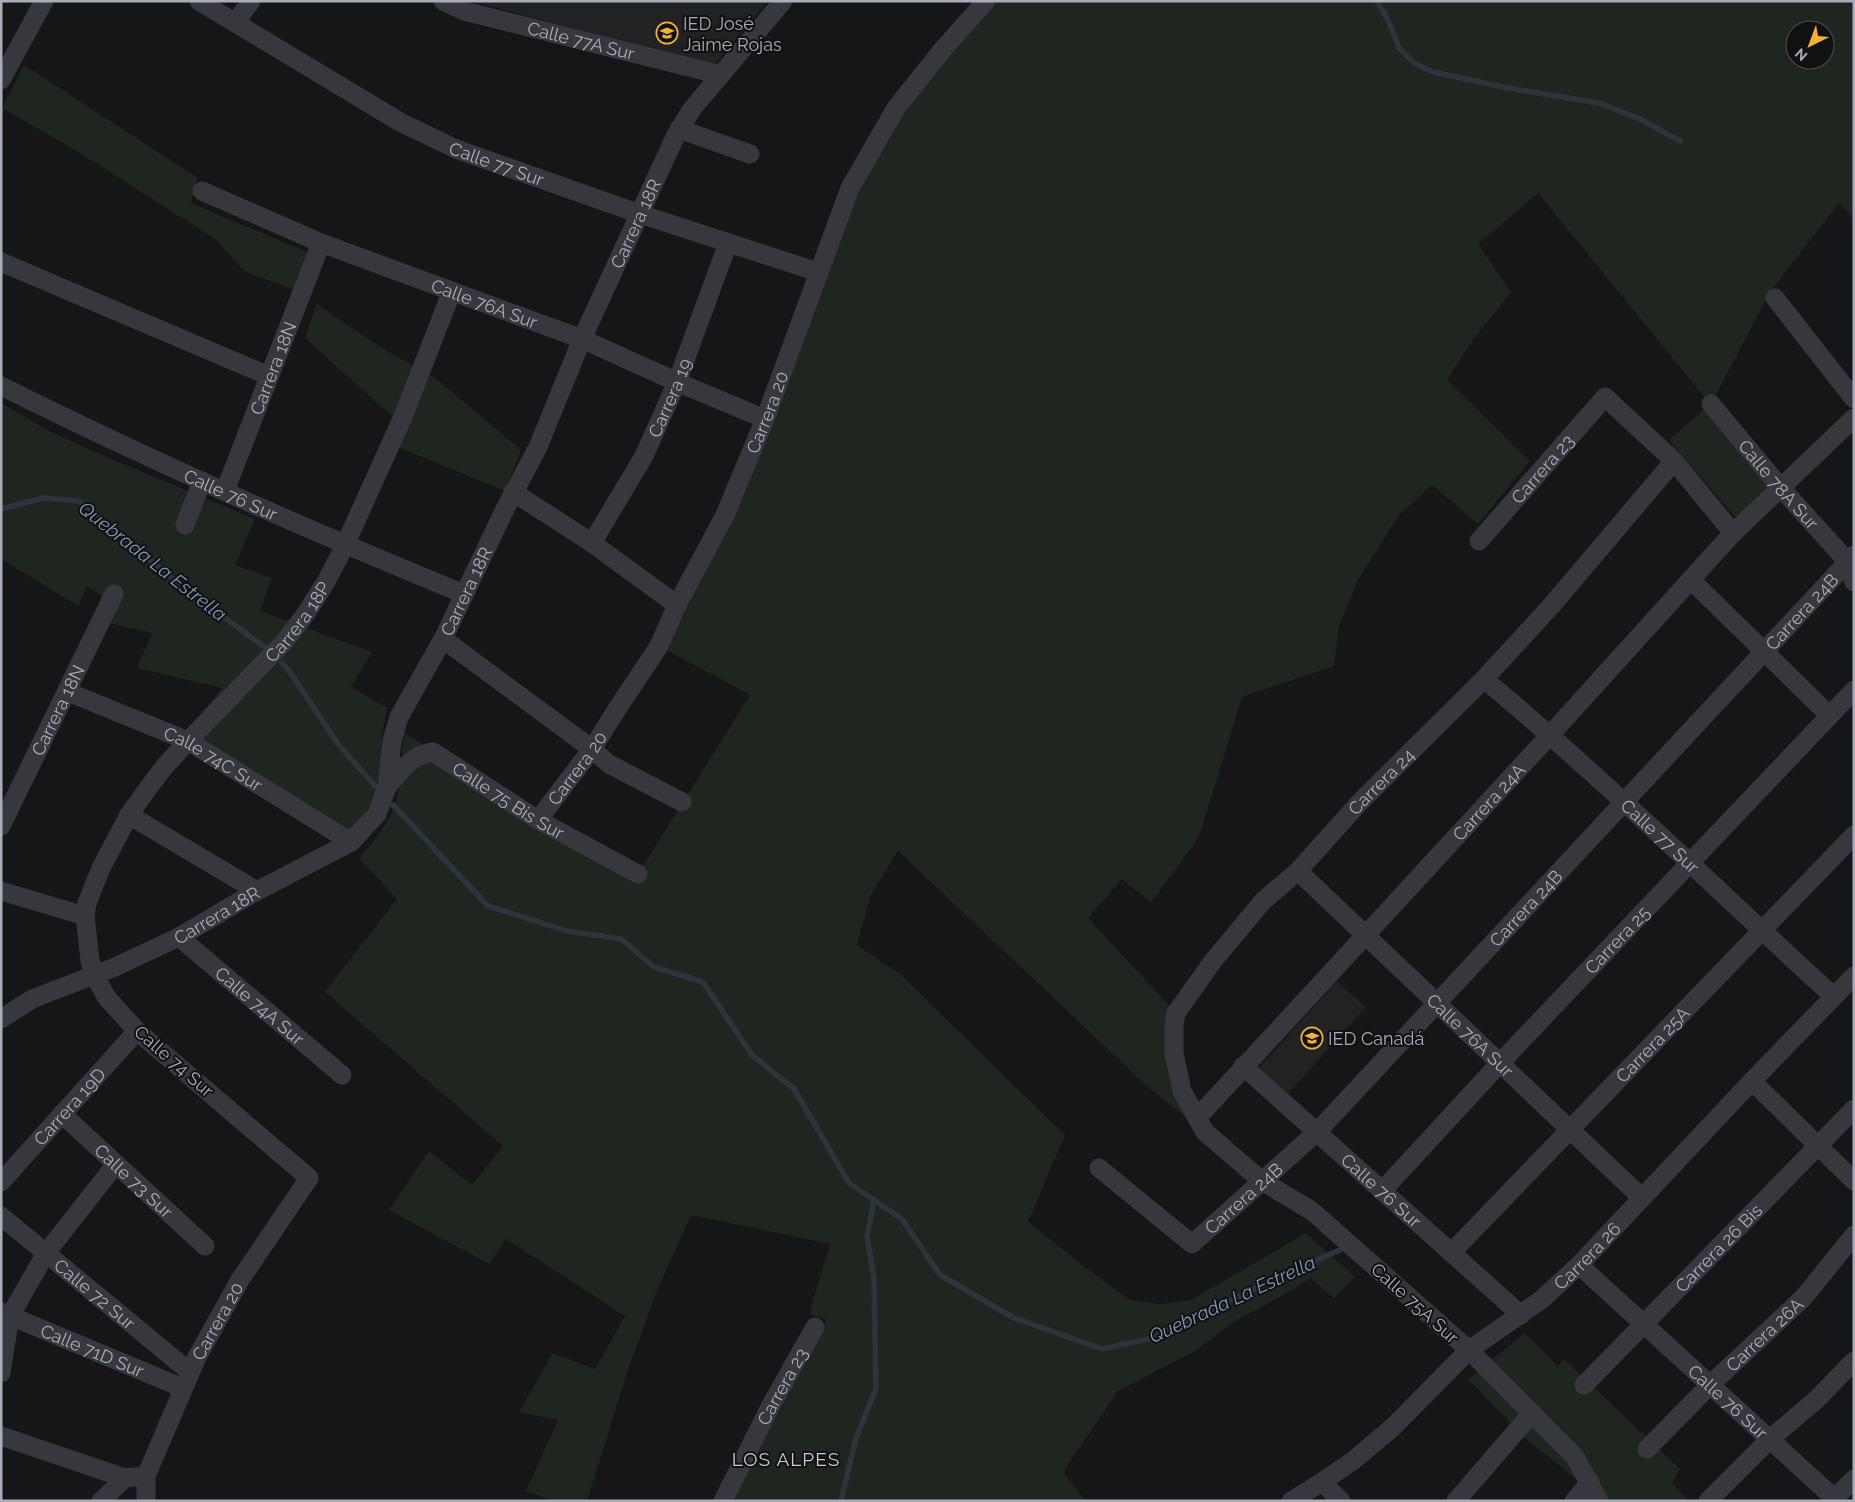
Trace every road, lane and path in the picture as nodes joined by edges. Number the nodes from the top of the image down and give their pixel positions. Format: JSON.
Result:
{"nodes":[{"id":1,"x":44,"y":1,"type":"edge"},
{"id":2,"x":199,"y":1,"type":"edge"},
{"id":3,"x":251,"y":1,"type":"edge"},
{"id":4,"x":443,"y":1,"type":"edge"},
{"id":5,"x":783,"y":1,"type":"edge"},
{"id":6,"x":986,"y":1,"type":"edge"},
{"id":7,"x":234,"y":23,"type":"junction"},
{"id":8,"x":721,"y":74,"type":"junction"},
{"id":9,"x":1,"y":80,"type":"edge"},
{"id":10,"x":679,"y":130,"type":"junction"},
{"id":11,"x":750,"y":154,"type":"dead end"},
{"id":12,"x":202,"y":190,"type":"dead end"},
{"id":13,"x":640,"y":214,"type":"junction"},
{"id":14,"x":321,"y":243,"type":"junction"},
{"id":15,"x":728,"y":243,"type":"junction"},
{"id":16,"x":1,"y":262,"type":"edge"},
{"id":17,"x":818,"y":272,"type":"junction"},
{"id":18,"x":452,"y":291,"type":"junction"},
{"id":19,"x":1775,"y":298,"type":"dead end"},
{"id":20,"x":582,"y":339,"type":"junction"},
{"id":21,"x":269,"y":376,"type":"junction"},
{"id":22,"x":677,"y":382,"type":"junction"},
{"id":23,"x":1,"y":386,"type":"edge"},
{"id":24,"x":1854,"y":399,"type":"edge"},
{"id":25,"x":1710,"y":404,"type":"dead end"},
{"id":26,"x":1854,"y":418,"type":"edge"},
{"id":27,"x":765,"y":419,"type":"junction"},
{"id":28,"x":1674,"y":461,"type":"junction"},
{"id":29,"x":202,"y":481,"type":"junction"},
{"id":30,"x":1781,"y":488,"type":"junction"},
{"id":31,"x":225,"y":491,"type":"junction"},
{"id":32,"x":513,"y":492,"type":"junction"},
{"id":33,"x":185,"y":525,"type":"dead end"},
{"id":34,"x":1733,"y":533,"type":"junction"},
{"id":35,"x":1479,"y":541,"type":"dead end"},
{"id":36,"x":592,"y":542,"type":"junction"},
{"id":37,"x":345,"y":545,"type":"junction"},
{"id":38,"x":1851,"y":559,"type":"edge"},
{"id":39,"x":1692,"y":580,"type":"junction"},
{"id":40,"x":1854,"y":582,"type":"edge"},
{"id":41,"x":114,"y":594,"type":"dead end"},
{"id":42,"x":464,"y":594,"type":"junction"},
{"id":43,"x":678,"y":605,"type":"junction"},
{"id":44,"x":443,"y":639,"type":"junction"},
{"id":45,"x":1765,"y":652,"type":"junction"},
{"id":46,"x":1484,"y":679,"type":"junction"},
{"id":47,"x":1854,"y":690,"type":"edge"},
{"id":48,"x":68,"y":692,"type":"junction"},
{"id":49,"x":1829,"y":715,"type":"junction"},
{"id":50,"x":1550,"y":735,"type":"junction"},
{"id":51,"x":188,"y":741,"type":"junction"},
{"id":52,"x":592,"y":749,"type":"junction"},
{"id":53,"x":387,"y":787,"type":"junction"},
{"id":54,"x":682,"y":802,"type":"dead end"},
{"id":55,"x":1625,"y":802,"type":"junction"},
{"id":56,"x":130,"y":815,"type":"junction"},
{"id":57,"x":538,"y":820,"type":"junction"},
{"id":58,"x":1,"y":826,"type":"edge"},
{"id":59,"x":1854,"y":835,"type":"edge"},
{"id":60,"x":351,"y":842,"type":"junction"},
{"id":61,"x":1689,"y":864,"type":"junction"},
{"id":62,"x":1298,"y":871,"type":"junction"},
{"id":63,"x":638,"y":874,"type":"dead end"},
{"id":64,"x":1,"y":891,"type":"edge"},
{"id":65,"x":257,"y":891,"type":"junction"},
{"id":66,"x":85,"y":916,"type":"junction"},
{"id":67,"x":1761,"y":931,"type":"junction"},
{"id":68,"x":1366,"y":936,"type":"junction"},
{"id":69,"x":179,"y":937,"type":"junction"},
{"id":70,"x":94,"y":975,"type":"junction"},
{"id":71,"x":1854,"y":976,"type":"edge"},
{"id":72,"x":1833,"y":996,"type":"junction"},
{"id":73,"x":1437,"y":1003,"type":"junction"},
{"id":74,"x":1,"y":1019,"type":"edge"},
{"id":75,"x":137,"y":1031,"type":"junction"},
{"id":76,"x":1500,"y":1063,"type":"junction"},
{"id":77,"x":1243,"y":1066,"type":"junction"},
{"id":78,"x":342,"y":1076,"type":"dead end"},
{"id":79,"x":1752,"y":1081,"type":"junction"},
{"id":80,"x":1854,"y":1109,"type":"edge"},
{"id":81,"x":62,"y":1114,"type":"junction"},
{"id":82,"x":1201,"y":1125,"type":"junction"},
{"id":83,"x":1570,"y":1130,"type":"junction"},
{"id":84,"x":1316,"y":1132,"type":"junction"},
{"id":85,"x":1818,"y":1147,"type":"junction"},
{"id":86,"x":116,"y":1164,"type":"junction"},
{"id":87,"x":1099,"y":1168,"type":"dead end"},
{"id":88,"x":309,"y":1178,"type":"joint"},
{"id":89,"x":1262,"y":1181,"type":"junction"},
{"id":90,"x":1854,"y":1181,"type":"edge"},
{"id":91,"x":1,"y":1182,"type":"edge"},
{"id":92,"x":1382,"y":1191,"type":"junction"},
{"id":93,"x":1642,"y":1198,"type":"junction"},
{"id":94,"x":1,"y":1216,"type":"edge"},
{"id":95,"x":1854,"y":1235,"type":"edge"},
{"id":96,"x":205,"y":1246,"type":"dead end"},
{"id":97,"x":46,"y":1253,"type":"junction"},
{"id":98,"x":1451,"y":1253,"type":"junction"},
{"id":99,"x":1579,"y":1264,"type":"junction"},
{"id":100,"x":5,"y":1314,"type":"edge"},
{"id":101,"x":1521,"y":1315,"type":"junction"},
{"id":102,"x":1644,"y":1323,"type":"junction"},
{"id":103,"x":815,"y":1327,"type":"dead end"},
{"id":104,"x":1469,"y":1350,"type":"junction"},
{"id":105,"x":1854,"y":1360,"type":"edge"},
{"id":106,"x":1,"y":1373,"type":"edge"},
{"id":107,"x":186,"y":1380,"type":"junction"},
{"id":108,"x":1584,"y":1385,"type":"dead end"},
{"id":109,"x":1710,"y":1385,"type":"junction"},
{"id":110,"x":1532,"y":1413,"type":"junction"},
{"id":111,"x":1,"y":1436,"type":"edge"},
{"id":112,"x":1770,"y":1439,"type":"junction"},
{"id":113,"x":1647,"y":1449,"type":"dead end"},
{"id":114,"x":146,"y":1476,"type":"junction"},
{"id":115,"x":125,"y":1478,"type":"junction"},
{"id":116,"x":1854,"y":1479,"type":"edge"},
{"id":117,"x":1322,"y":1482,"type":"junction"},
{"id":118,"x":1590,"y":1482,"type":"junction"},
{"id":119,"x":1833,"y":1500,"type":"edge"},
{"id":120,"x":101,"y":1501,"type":"edge"},
{"id":121,"x":146,"y":1501,"type":"edge"},
{"id":122,"x":723,"y":1501,"type":"edge"},
{"id":123,"x":1291,"y":1501,"type":"edge"},
{"id":124,"x":1341,"y":1501,"type":"edge"},
{"id":125,"x":1456,"y":1501,"type":"edge"},
{"id":126,"x":1574,"y":1501,"type":"edge"},
{"id":127,"x":1598,"y":1501,"type":"edge"},
{"id":128,"x":1708,"y":1501,"type":"edge"}],
"edges":[{"from":1,"to":9,"type":"street"},
{"from":2,"to":7,"type":"street","name":"Calle 77 Sur"},
{"from":3,"to":7,"type":"street"},
{"from":4,"to":8,"type":"street","name":"Calle 77A Sur"},
{"from":5,"to":8,"type":"street","name":"Carrera 18R"},
{"from":6,"to":17,"type":"street","name":"Carrera 20"},
{"from":7,"to":13,"type":"street","name":"Calle 77 Sur"},
{"from":8,"to":10,"type":"street","name":"Carrera 18R"},
{"from":10,"to":11,"type":"street"},
{"from":10,"to":13,"type":"street","name":"Carrera 18R"},
{"from":12,"to":14,"type":"street","name":"Calle 76A Sur"},
{"from":13,"to":15,"type":"street","name":"Calle 77 Sur"},
{"from":13,"to":20,"type":"street","name":"Carrera 18R"},
{"from":14,"to":18,"type":"street","name":"Calle 76A Sur"},
{"from":14,"to":21,"type":"street","name":"Carrera 18N"},
{"from":15,"to":17,"type":"street","name":"Calle 77 Sur"},
{"from":15,"to":22,"type":"street","name":"Carrera 19"},
{"from":16,"to":21,"type":"street"},
{"from":17,"to":27,"type":"street","name":"Carrera 20"},
{"from":18,"to":20,"type":"street","name":"Calle 76A Sur"},
{"from":18,"to":37,"type":"street","name":"Carrera 18P"},
{"from":19,"to":24,"type":"street"},
{"from":20,"to":22,"type":"street","name":"Calle 76A Sur"},
{"from":20,"to":32,"type":"street","name":"Carrera 18R"},
{"from":21,"to":31,"type":"street","name":"Carrera 18N"},
{"from":22,"to":27,"type":"street","name":"Calle 76A Sur"},
{"from":22,"to":36,"type":"street","name":"Carrera 19"},
{"from":23,"to":29,"type":"street","name":"Calle 76 Sur"},
{"from":25,"to":30,"type":"street","name":"Calle 78A Sur"},
{"from":26,"to":30,"type":"street","name":"Carrera 24A"},
{"from":27,"to":43,"type":"street","name":"Carrera 20"},
{"from":28,"to":34,"type":"street"},
{"from":28,"to":35,"type":"street","name":"Carrera 23"},
{"from":28,"to":46,"type":"street","name":"Carrera 24"},
{"from":29,"to":31,"type":"street","name":"Calle 76 Sur"},
{"from":29,"to":33,"type":"street"},
{"from":30,"to":34,"type":"street","name":"Carrera 24A"},
{"from":30,"to":38,"type":"street","name":"Calle 78A Sur"},
{"from":31,"to":37,"type":"street","name":"Calle 76 Sur"},
{"from":32,"to":36,"type":"street"},
{"from":32,"to":42,"type":"street","name":"Carrera 18R"},
{"from":34,"to":39,"type":"street","name":"Carrera 24A"},
{"from":36,"to":43,"type":"street"},
{"from":37,"to":42,"type":"street","name":"Calle 76 Sur"},
{"from":37,"to":51,"type":"street","name":"Carrera 18P"},
{"from":38,"to":40,"type":"street"},
{"from":38,"to":45,"type":"street","name":"Carrera 24B"},
{"from":39,"to":45,"type":"street"},
{"from":39,"to":50,"type":"street","name":"Carrera 24A"},
{"from":41,"to":48,"type":"street","name":"Carrera 18N"},
{"from":42,"to":44,"type":"street","name":"Carrera 18R"},
{"from":43,"to":52,"type":"street","name":"Carrera 20"},
{"from":44,"to":52,"type":"street"},
{"from":44,"to":53,"type":"street","name":"Carrera 18R"},
{"from":45,"to":49,"type":"street"},
{"from":45,"to":55,"type":"street","name":"Carrera 24B"},
{"from":46,"to":50,"type":"street","name":"Calle 77 Sur"},
{"from":46,"to":62,"type":"street","name":"Carrera 24"},
{"from":47,"to":49,"type":"street","name":"Carrera 25"},
{"from":48,"to":51,"type":"street","name":"Calle 74C Sur"},
{"from":48,"to":58,"type":"street","name":"Carrera 18N"},
{"from":49,"to":61,"type":"street","name":"Carrera 25"},
{"from":50,"to":55,"type":"street","name":"Calle 77 Sur"},
{"from":50,"to":68,"type":"street","name":"Carrera 24A"},
{"from":51,"to":56,"type":"street","name":"Carrera 18P"},
{"from":51,"to":60,"type":"street","name":"Calle 74C Sur"},
{"from":52,"to":54,"type":"street"},
{"from":52,"to":57,"type":"street","name":"Carrera 20"},
{"from":53,"to":57,"type":"street","name":"Calle 75 Bis Sur"},
{"from":53,"to":60,"type":"street","name":"Carrera 18R"},
{"from":55,"to":61,"type":"street","name":"Calle 77 Sur"},
{"from":55,"to":73,"type":"street","name":"Carrera 24B"},
{"from":56,"to":65,"type":"street"},
{"from":56,"to":66,"type":"street","name":"Carrera 18P"},
{"from":57,"to":63,"type":"street","name":"Calle 75 Bis Sur"},
{"from":59,"to":67,"type":"street","name":"Carrera 25A"},
{"from":60,"to":65,"type":"street","name":"Carrera 18R"},
{"from":61,"to":67,"type":"street","name":"Calle 77 Sur"},
{"from":61,"to":76,"type":"street","name":"Carrera 25"},
{"from":62,"to":68,"type":"street","name":"Calle 76A Sur"},
{"from":62,"to":82,"type":"street","name":"Carrera 24"},
{"from":64,"to":66,"type":"street"},
{"from":65,"to":69,"type":"street","name":"Carrera 18R"},
{"from":66,"to":70,"type":"street","name":"Calle 74 Sur"},
{"from":67,"to":72,"type":"street","name":"Calle 77 Sur"},
{"from":67,"to":83,"type":"street","name":"Carrera 25A"},
{"from":68,"to":73,"type":"street","name":"Calle 76A Sur"},
{"from":68,"to":77,"type":"street","name":"Carrera 24A"},
{"from":69,"to":70,"type":"street","name":"Carrera 18R"},
{"from":69,"to":78,"type":"street","name":"Calle 74A Sur"},
{"from":70,"to":74,"type":"street","name":"Carrera 18R"},
{"from":70,"to":75,"type":"street","name":"Calle 74 Sur"},
{"from":71,"to":72,"type":"street","name":"Carrera 26"},
{"from":72,"to":79,"type":"street","name":"Carrera 26"},
{"from":73,"to":76,"type":"street","name":"Calle 76A Sur"},
{"from":73,"to":84,"type":"street","name":"Carrera 24B"},
{"from":75,"to":81,"type":"street","name":"Carrera 19D"},
{"from":75,"to":88,"type":"street","name":"Calle 74 Sur"},
{"from":76,"to":83,"type":"street","name":"Calle 76A Sur"},
{"from":76,"to":92,"type":"street","name":"Carrera 25"},
{"from":77,"to":82,"type":"street","name":"Carrera 24A"},
{"from":77,"to":84,"type":"street","name":"Calle 76 Sur"},
{"from":79,"to":85,"type":"street"},
{"from":79,"to":93,"type":"street","name":"Carrera 26"},
{"from":80,"to":85,"type":"street","name":"Carrera 26 Bis"},
{"from":81,"to":86,"type":"street","name":"Calle 73 Sur"},
{"from":81,"to":91,"type":"street","name":"Carrera 19D"},
{"from":82,"to":89,"type":"street","name":"Calle 75A Sur"},
{"from":83,"to":93,"type":"street","name":"Calle 76A Sur"},
{"from":83,"to":98,"type":"street","name":"Carrera 25A"},
{"from":84,"to":89,"type":"street","name":"Carrera 24B"},
{"from":84,"to":92,"type":"street","name":"Calle 76 Sur"},
{"from":85,"to":90,"type":"street"},
{"from":85,"to":102,"type":"street","name":"Carrera 26 Bis"},
{"from":86,"to":96,"type":"street","name":"Calle 73 Sur"},
{"from":86,"to":97,"type":"street"},
{"from":87,"to":89,"type":"street","name":"Carrera 24B"},
{"from":88,"to":107,"type":"street","name":"Carrera 20"},
{"from":89,"to":104,"type":"street","name":"Calle 75A Sur"},
{"from":92,"to":98,"type":"street","name":"Calle 76 Sur"},
{"from":93,"to":99,"type":"street","name":"Carrera 26"},
{"from":94,"to":97,"type":"street","name":"Calle 72 Sur"},
{"from":95,"to":109,"type":"street","name":"Carrera 26A"},
{"from":97,"to":100,"type":"street"},
{"from":97,"to":107,"type":"street","name":"Calle 72 Sur"},
{"from":98,"to":101,"type":"street","name":"Calle 76 Sur"},
{"from":99,"to":101,"type":"street","name":"Carrera 26"},
{"from":99,"to":102,"type":"street","name":"Calle 76 Sur"},
{"from":100,"to":106,"type":"street"},
{"from":100,"to":107,"type":"street","name":"Calle 71D Sur"},
{"from":101,"to":104,"type":"street","name":"Carrera 26"},
{"from":102,"to":108,"type":"street","name":"Carrera 26 Bis"},
{"from":102,"to":109,"type":"street","name":"Calle 76 Sur"},
{"from":103,"to":122,"type":"street","name":"Carrera 23"},
{"from":104,"to":110,"type":"street","name":"Calle 75A Sur"},
{"from":104,"to":117,"type":"street","name":"Carrera 26"},
{"from":105,"to":112,"type":"street"},
{"from":107,"to":114,"type":"street","name":"Carrera 20"},
{"from":109,"to":112,"type":"street","name":"Calle 76 Sur"},
{"from":109,"to":113,"type":"street","name":"Carrera 26A"},
{"from":110,"to":118,"type":"street","name":"Calle 75A Sur"},
{"from":110,"to":125,"type":"street"},
{"from":111,"to":115,"type":"street"},
{"from":112,"to":119,"type":"street","name":"Calle 76 Sur"},
{"from":112,"to":128,"type":"street"},
{"from":114,"to":115,"type":"street"},
{"from":114,"to":121,"type":"street","name":"Carrera 20"},
{"from":115,"to":120,"type":"street"},
{"from":116,"to":119,"type":"street"},
{"from":117,"to":123,"type":"street","name":"Carrera 26"},
{"from":117,"to":124,"type":"street"},
{"from":118,"to":126,"type":"street"},
{"from":118,"to":127,"type":"street","name":"Calle 75A Sur"}]}
